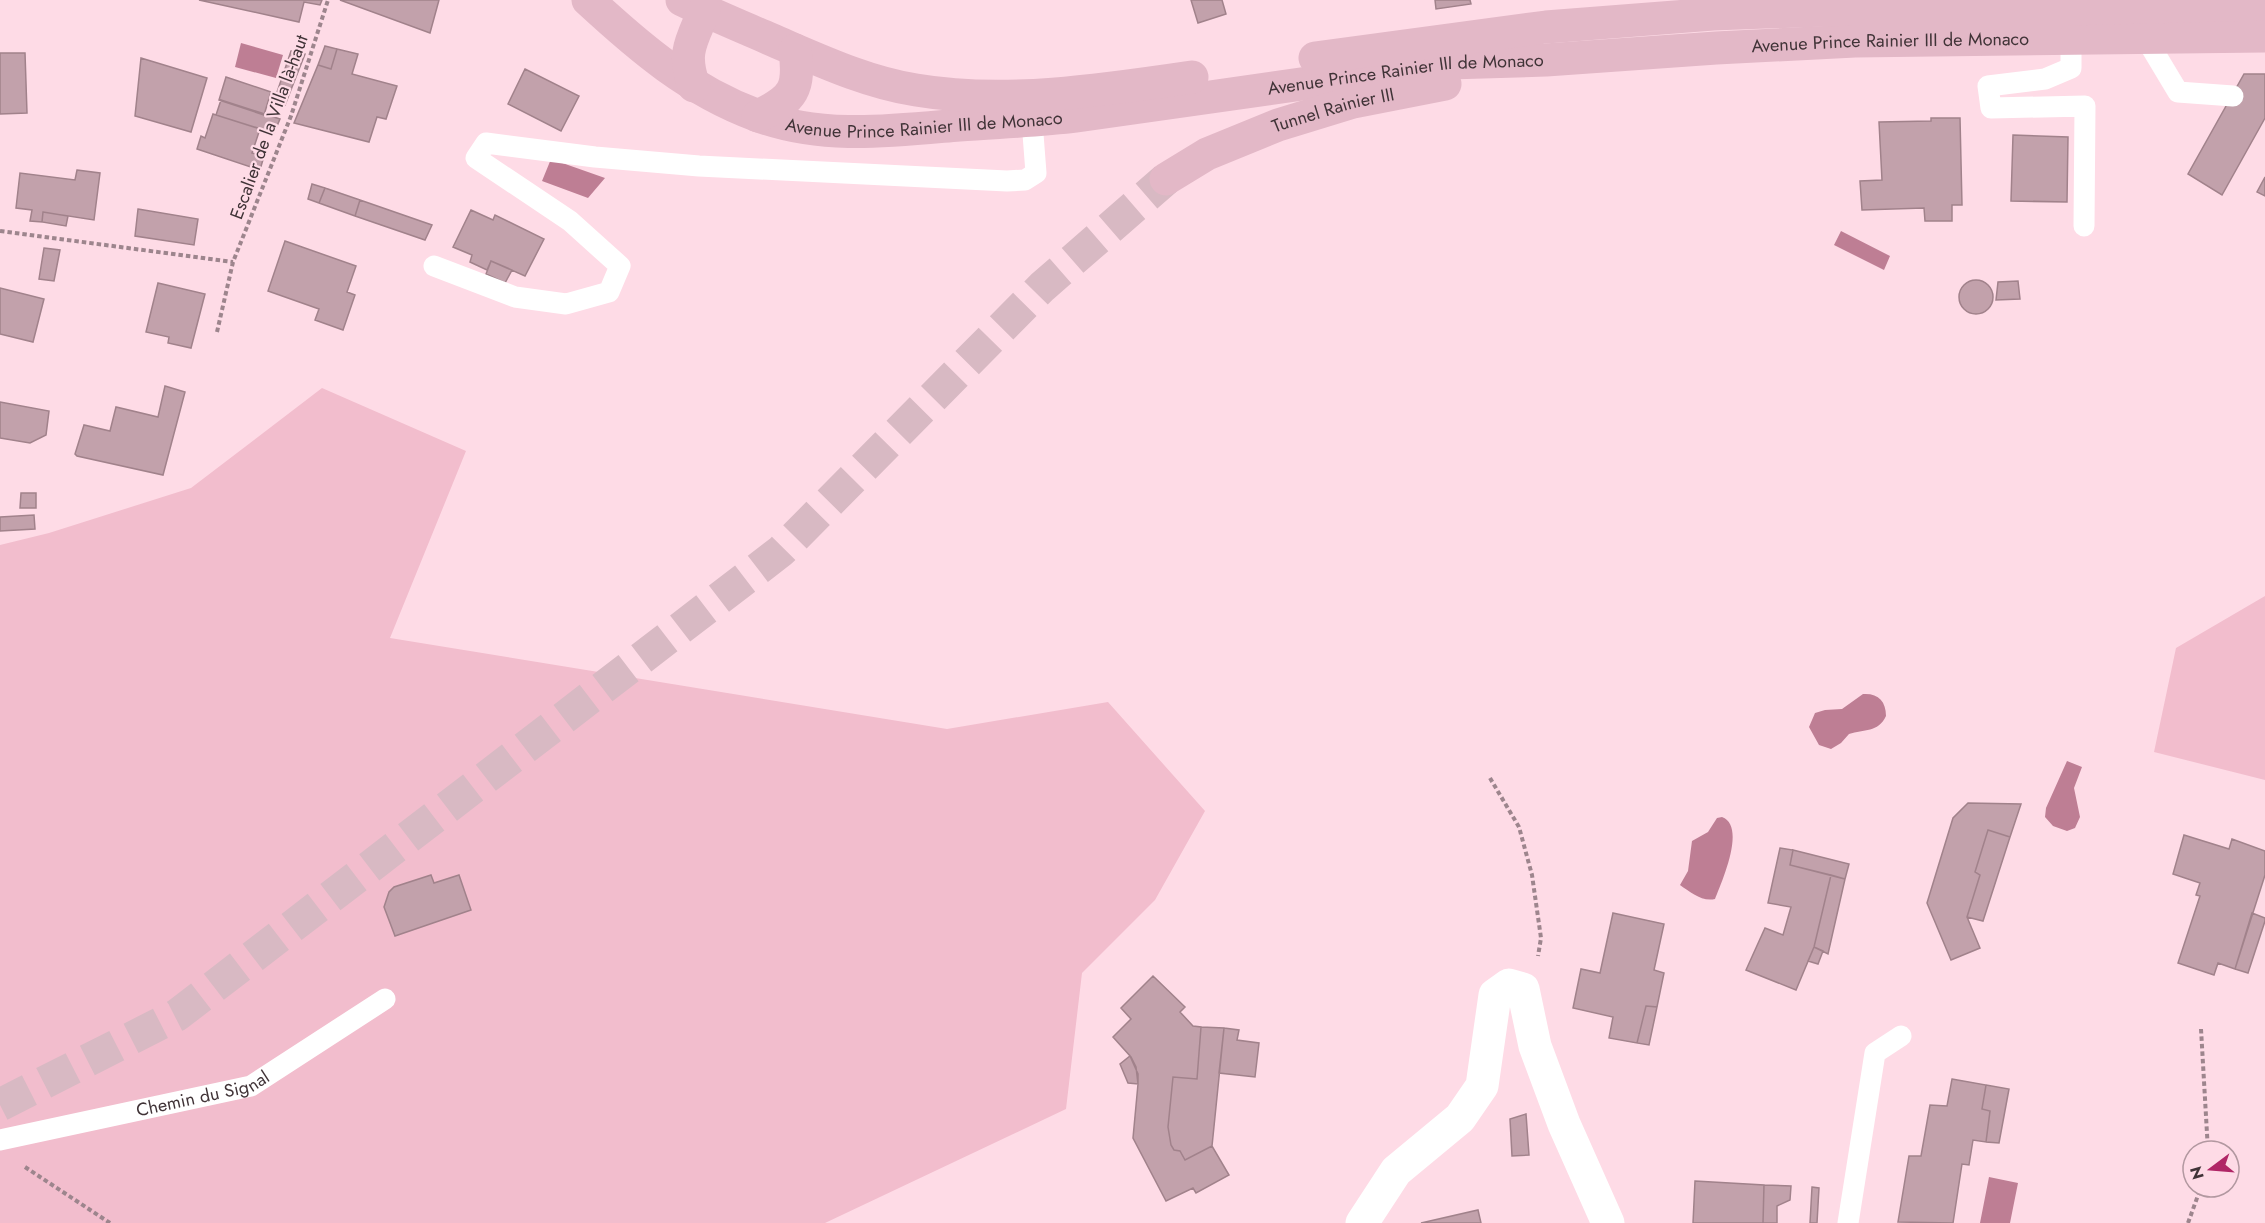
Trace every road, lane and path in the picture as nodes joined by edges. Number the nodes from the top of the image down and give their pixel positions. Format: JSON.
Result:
{"nodes":[{"id":1,"x":328,"y":0,"type":"edge"},
{"id":2,"x":588,"y":0,"type":"edge"},
{"id":3,"x":698,"y":4,"type":"edge"},
{"id":4,"x":2265,"y":4,"type":"edge"},
{"id":5,"x":2145,"y":14,"type":"edge"},
{"id":6,"x":2265,"y":36,"type":"edge"},
{"id":7,"x":2071,"y":38,"type":"junction"},
{"id":8,"x":795,"y":50,"type":"junction"},
{"id":9,"x":1546,"y":60,"type":"junction"},
{"id":10,"x":694,"y":86,"type":"junction"},
{"id":11,"x":2233,"y":96,"type":"dead end"},
{"id":12,"x":758,"y":116,"type":"junction"},
{"id":13,"x":1032,"y":121,"type":"junction"},
{"id":14,"x":1166,"y":179,"type":"tunnel mouth"},
{"id":15,"x":2084,"y":226,"type":"dead end"},
{"id":16,"x":0,"y":231,"type":"edge"},
{"id":17,"x":233,"y":262,"type":"junction"},
{"id":18,"x":434,"y":266,"type":"dead end"},
{"id":19,"x":217,"y":332,"type":"dead end"},
{"id":20,"x":1490,"y":778,"type":"dead end"},
{"id":21,"x":1541,"y":938,"type":"dead end"},
{"id":22,"x":385,"y":999,"type":"dead end"},
{"id":23,"x":2201,"y":1029,"type":"dead end"},
{"id":24,"x":1900,"y":1036,"type":"dead end"},
{"id":25,"x":2207,"y":1139,"type":"edge"},
{"id":26,"x":0,"y":1140,"type":"edge"},
{"id":27,"x":20,"y":1163,"type":"dead end"},
{"id":28,"x":2197,"y":1199,"type":"edge"},
{"id":29,"x":110,"y":1223,"type":"edge"},
{"id":30,"x":1362,"y":1223,"type":"edge"},
{"id":31,"x":1608,"y":1223,"type":"edge"},
{"id":32,"x":1848,"y":1223,"type":"edge"},
{"id":33,"x":2188,"y":1223,"type":"edge"}],
"edges":[{"from":1,"to":17,"type":"path","name":"Escalier de la Villa là-haut"},
{"from":2,"to":10,"type":"main road","name":"Avenue Prince Rainier III de Monaco"},
{"from":3,"to":8,"type":"main road","name":"Avenue Prince Rainier III de Monaco"},
{"from":3,"to":10,"type":"main road"},
{"from":4,"to":5,"type":"main road","name":"Avenue Prince Rainier III de Monaco"},
{"from":5,"to":6,"type":"main road","name":"Avenue Prince Rainier III de Monaco"},
{"from":5,"to":7,"type":"main road","name":"Avenue Prince Rainier III de Monaco"},
{"from":5,"to":8,"type":"main road","name":"Avenue Prince Rainier III de Monaco"},
{"from":5,"to":11,"type":"lane"},
{"from":7,"to":9,"type":"main road","name":"Avenue Prince Rainier III de Monaco"},
{"from":7,"to":15,"type":"lane"},
{"from":8,"to":12,"type":"main road"},
{"from":9,"to":13,"type":"main road","name":"Avenue Prince Rainier III de Monaco"},
{"from":9,"to":14,"type":"main road","name":"Tunnel Rainier III"},
{"from":10,"to":12,"type":"main road","name":"Avenue Prince Rainier III de Monaco"},
{"from":12,"to":13,"type":"main road","name":"Avenue Prince Rainier III de Monaco"},
{"from":13,"to":18,"type":"lane"},
{"from":16,"to":17,"type":"path"},
{"from":17,"to":19,"type":"path","name":"Escalier de la Villa là-haut"},
{"from":20,"to":21,"type":"path"},
{"from":22,"to":26,"type":"lane","name":"Chemin du Signal"},
{"from":23,"to":25,"type":"path"},
{"from":24,"to":32,"type":"lane"},
{"from":27,"to":29,"type":"path"},
{"from":28,"to":33,"type":"path"},
{"from":30,"to":31,"type":"street"}]}
